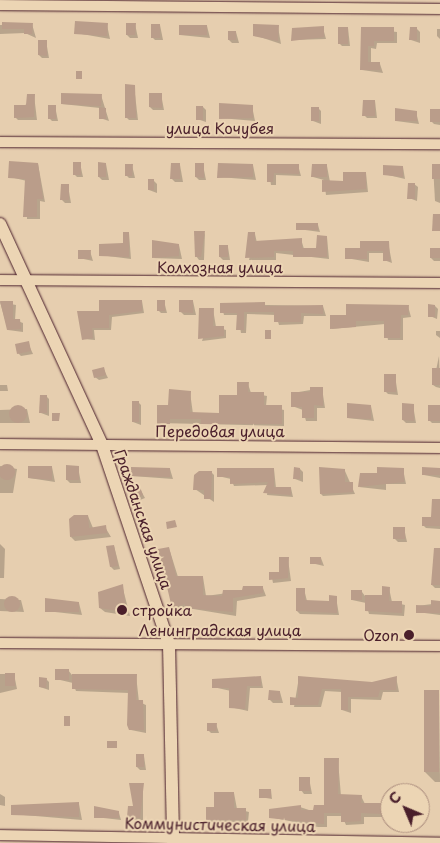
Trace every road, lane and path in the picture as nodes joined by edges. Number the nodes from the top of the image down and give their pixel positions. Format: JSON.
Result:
{"nodes":[{"id":1,"x":0,"y":6,"type":"edge"},
{"id":2,"x":440,"y":9,"type":"edge"},
{"id":3,"x":0,"y":142,"type":"edge"},
{"id":4,"x":440,"y":144,"type":"edge"},
{"id":5,"x":0,"y":224,"type":"edge"},
{"id":6,"x":0,"y":280,"type":"edge"},
{"id":7,"x":27,"y":280,"type":"junction"},
{"id":8,"x":440,"y":284,"type":"edge"},
{"id":9,"x":0,"y":444,"type":"edge"},
{"id":10,"x":102,"y":445,"type":"junction"},
{"id":11,"x":440,"y":448,"type":"edge"},
{"id":12,"x":0,"y":643,"type":"edge"},
{"id":13,"x":170,"y":644,"type":"junction"},
{"id":14,"x":440,"y":646,"type":"edge"},
{"id":15,"x":0,"y":835,"type":"edge"},
{"id":16,"x":173,"y":840,"type":"edge"},
{"id":17,"x":440,"y":843,"type":"edge"}],
"edges":[{"from":1,"to":2,"type":"street"},
{"from":3,"to":4,"type":"street","name":"улица Кочубея"},
{"from":5,"to":7,"type":"main road","name":"Гражданская улица"},
{"from":6,"to":7,"type":"street","name":"Колхозная улица"},
{"from":7,"to":8,"type":"street","name":"Колхозная улица"},
{"from":7,"to":10,"type":"main road","name":"Гражданская улица"},
{"from":9,"to":10,"type":"street","name":"Передовая улица"},
{"from":10,"to":11,"type":"street","name":"Передовая улица"},
{"from":10,"to":13,"type":"main road","name":"Гражданская улица"},
{"from":12,"to":13,"type":"street","name":"Ленинградская улица"},
{"from":13,"to":14,"type":"street","name":"Ленинградская улица"},
{"from":13,"to":16,"type":"main road","name":"Гражданская улица"},
{"from":15,"to":16,"type":"street","name":"Коммунистическая улица"},
{"from":16,"to":17,"type":"street","name":"Коммунистическая улица"}]}
